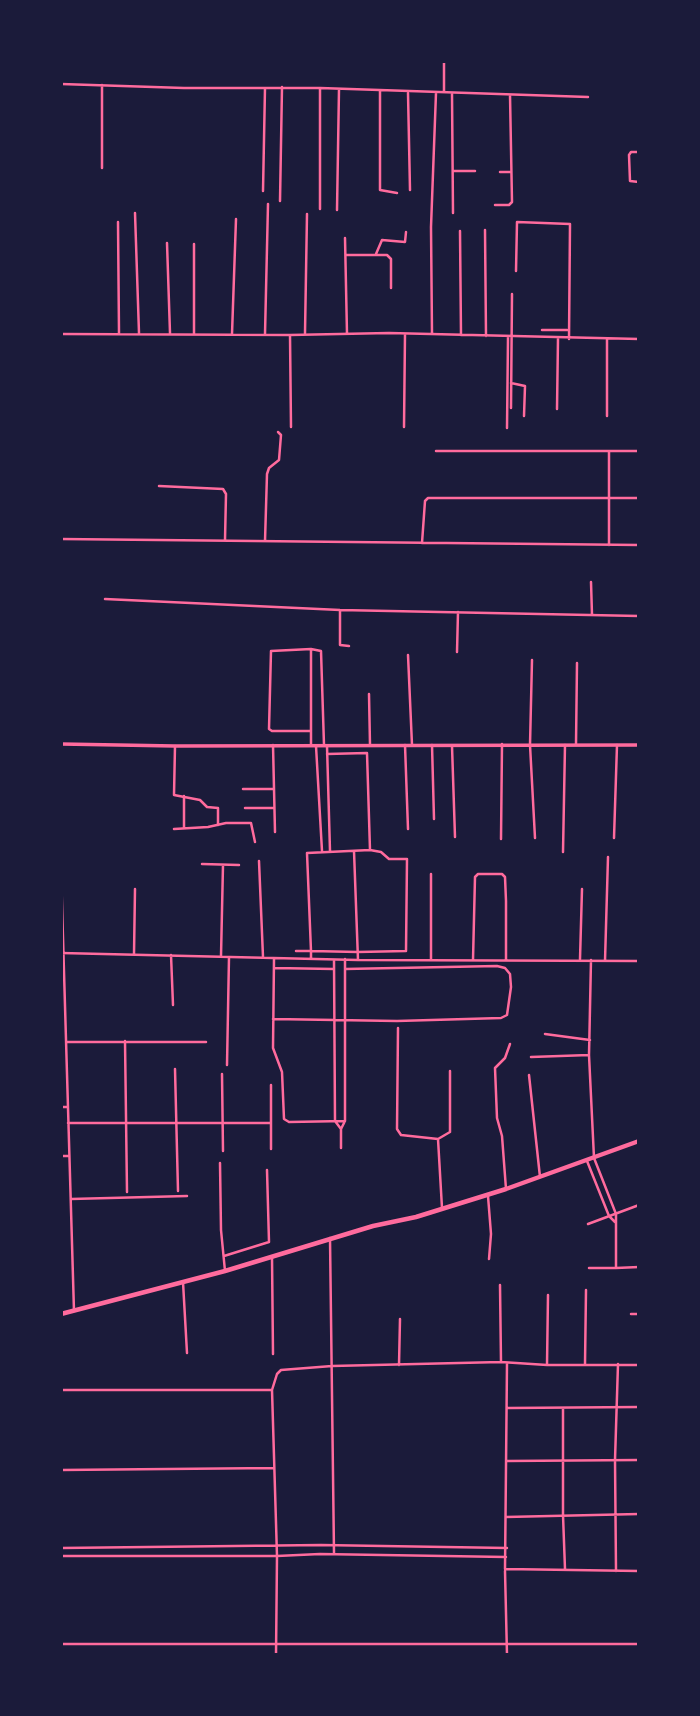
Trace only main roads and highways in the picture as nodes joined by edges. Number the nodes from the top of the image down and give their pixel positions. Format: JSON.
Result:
{"nodes":[{"id":1,"x":639,"y":1141,"type":"edge"},
{"id":2,"x":61,"y":1314,"type":"edge"}],
"edges":[{"from":1,"to":2,"type":"main road"}]}
